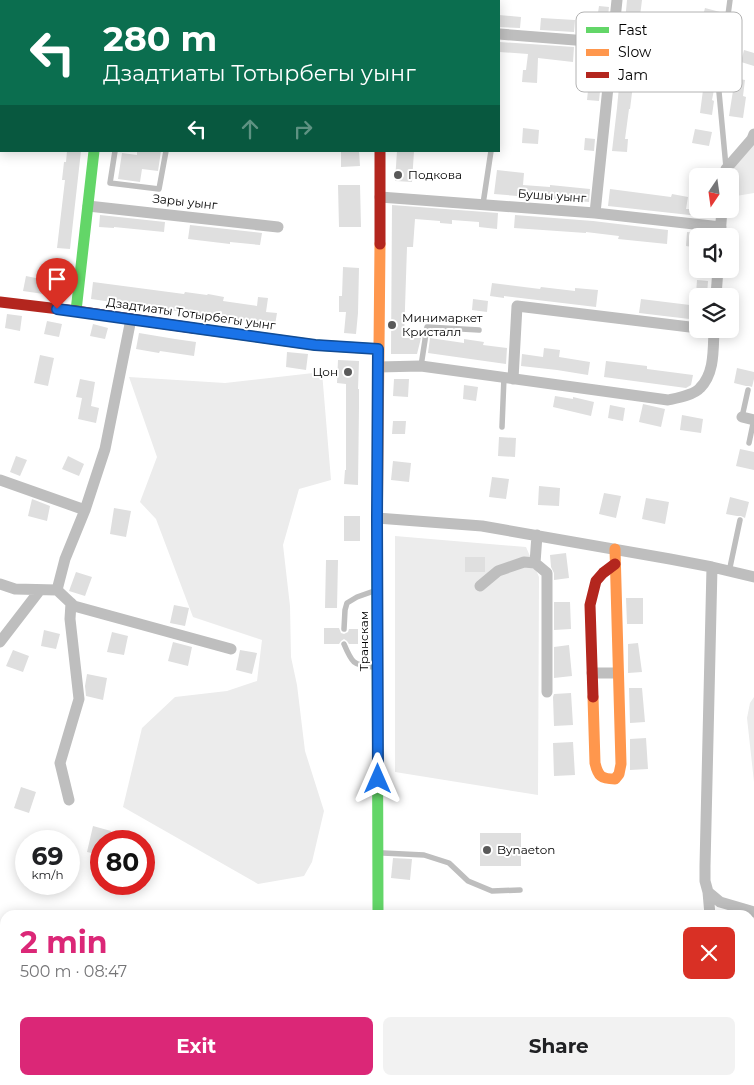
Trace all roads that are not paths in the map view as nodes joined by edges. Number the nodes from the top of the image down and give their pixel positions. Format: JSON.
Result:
{"nodes":[{"id":1,"x":500,"y":34,"type":"edge"},
{"id":2,"x":576,"y":40,"type":"edge"},
{"id":3,"x":607,"y":92,"type":"edge"},
{"id":4,"x":720,"y":92,"type":"edge"},
{"id":5,"x":754,"y":134,"type":"edge"},
{"id":6,"x":94,"y":152,"type":"edge"},
{"id":7,"x":115,"y":152,"type":"edge"},
{"id":8,"x":166,"y":152,"type":"edge"},
{"id":9,"x":380,"y":152,"type":"edge"},
{"id":10,"x":491,"y":152,"type":"edge"},
{"id":11,"x":726,"y":168,"type":"edge"},
{"id":12,"x":730,"y":168,"type":"edge"},
{"id":13,"x":380,"y":197,"type":"junction"},
{"id":14,"x":483,"y":204,"type":"junction"},
{"id":15,"x":88,"y":206,"type":"junction"},
{"id":16,"x":595,"y":213,"type":"junction"},
{"id":17,"x":278,"y":226,"type":"dead end"},
{"id":18,"x":694,"y":228,"type":"edge"},
{"id":19,"x":0,"y":302,"type":"edge"},
{"id":20,"x":76,"y":311,"type":"junction"},
{"id":21,"x":132,"y":319,"type":"junction"},
{"id":22,"x":689,"y":328,"type":"edge"},
{"id":23,"x":478,"y":330,"type":"dead end"},
{"id":24,"x":713,"y":338,"type":"edge"},
{"id":25,"x":378,"y":349,"type":"junction"},
{"id":26,"x":421,"y":366,"type":"junction"},
{"id":27,"x":378,"y":367,"type":"junction"},
{"id":28,"x":508,"y":378,"type":"junction"},
{"id":29,"x":748,"y":390,"type":"dead end"},
{"id":30,"x":750,"y":419,"type":"edge"},
{"id":31,"x":502,"y":427,"type":"dead end"},
{"id":32,"x":749,"y":443,"type":"dead end"},
{"id":33,"x":0,"y":480,"type":"edge"},
{"id":34,"x":85,"y":510,"type":"junction"},
{"id":35,"x":377,"y":518,"type":"junction"},
{"id":36,"x":740,"y":520,"type":"dead end"},
{"id":37,"x":537,"y":535,"type":"junction"},
{"id":38,"x":615,"y":549,"type":"junction"},
{"id":39,"x":535,"y":563,"type":"junction"},
{"id":40,"x":615,"y":564,"type":"junction"},
{"id":41,"x":712,"y":567,"type":"junction"},
{"id":42,"x":729,"y":572,"type":"junction"},
{"id":43,"x":754,"y":578,"type":"edge"},
{"id":44,"x":0,"y":584,"type":"edge"},
{"id":45,"x":480,"y":586,"type":"dead end"},
{"id":46,"x":40,"y":590,"type":"junction"},
{"id":47,"x":57,"y":590,"type":"junction"},
{"id":48,"x":377,"y":590,"type":"junction"},
{"id":49,"x":71,"y":603,"type":"junction"},
{"id":50,"x":344,"y":629,"type":"dead end"},
{"id":51,"x":0,"y":642,"type":"edge"},
{"id":52,"x":344,"y":644,"type":"dead end"},
{"id":53,"x":231,"y":649,"type":"dead end"},
{"id":54,"x":378,"y":667,"type":"junction"},
{"id":55,"x":618,"y":673,"type":"junction"},
{"id":56,"x":592,"y":674,"type":"junction"},
{"id":57,"x":546,"y":692,"type":"dead end"},
{"id":58,"x":69,"y":800,"type":"dead end"},
{"id":59,"x":378,"y":853,"type":"junction"},
{"id":60,"x":520,"y":890,"type":"dead end"},
{"id":61,"x":708,"y":892,"type":"junction"},
{"id":62,"x":378,"y":910,"type":"edge"},
{"id":63,"x":710,"y":910,"type":"edge"},
{"id":64,"x":747,"y":910,"type":"edge"}],
"edges":[{"from":1,"to":2,"type":"street"},
{"from":3,"to":16,"type":"street"},
{"from":4,"to":11,"type":"lane"},
{"from":5,"to":12,"type":"street"},
{"from":6,"to":15,"type":"main road"},
{"from":7,"to":8,"type":"lane"},
{"from":9,"to":13,"type":"main road","name":"Транскам"},
{"from":10,"to":14,"type":"lane"},
{"from":13,"to":14,"type":"street","name":"Бушы уынг"},
{"from":13,"to":25,"type":"main road","name":"Транскам"},
{"from":14,"to":16,"type":"street","name":"Бушы уынг"},
{"from":15,"to":17,"type":"street","name":"Зары уынг"},
{"from":15,"to":20,"type":"main road"},
{"from":16,"to":18,"type":"street","name":"Бушы уынг"},
{"from":19,"to":20,"type":"main road","name":"Дзадтиаты Тотырбегы уынг"},
{"from":20,"to":21,"type":"main road","name":"Дзадтиаты Тотырбегы уынг"},
{"from":21,"to":25,"type":"main road","name":"Дзадтиаты Тотырбегы уынг"},
{"from":21,"to":34,"type":"street"},
{"from":22,"to":28,"type":"street"},
{"from":23,"to":26,"type":"lane"},
{"from":24,"to":28,"type":"street"},
{"from":25,"to":27,"type":"main road","name":"Транскам"},
{"from":26,"to":27,"type":"street"},
{"from":26,"to":28,"type":"street"},
{"from":27,"to":35,"type":"main road","name":"Транскам"},
{"from":28,"to":31,"type":"lane"},
{"from":29,"to":30,"type":"lane"},
{"from":30,"to":32,"type":"lane"},
{"from":33,"to":34,"type":"street"},
{"from":34,"to":47,"type":"street"},
{"from":35,"to":37,"type":"street"},
{"from":35,"to":48,"type":"main road","name":"Транскам"},
{"from":36,"to":42,"type":"lane"},
{"from":37,"to":38,"type":"street"},
{"from":37,"to":39,"type":"street"},
{"from":38,"to":40,"type":"main road"},
{"from":38,"to":41,"type":"street"},
{"from":39,"to":45,"type":"street"},
{"from":39,"to":57,"type":"street"},
{"from":40,"to":55,"type":"main road"},
{"from":40,"to":56,"type":"main road"},
{"from":41,"to":42,"type":"street"},
{"from":41,"to":61,"type":"street"},
{"from":42,"to":43,"type":"street"},
{"from":44,"to":46,"type":"street"},
{"from":46,"to":47,"type":"street"},
{"from":46,"to":51,"type":"street"},
{"from":47,"to":49,"type":"street"},
{"from":48,"to":50,"type":"lane"},
{"from":48,"to":54,"type":"main road","name":"Транскам"},
{"from":49,"to":53,"type":"street"},
{"from":49,"to":58,"type":"street"},
{"from":52,"to":54,"type":"lane"},
{"from":54,"to":59,"type":"main road","name":"Транскам"},
{"from":55,"to":56,"type":"street"},
{"from":55,"to":56,"type":"main road"},
{"from":59,"to":60,"type":"lane"},
{"from":59,"to":62,"type":"main road","name":"Транскам"},
{"from":61,"to":63,"type":"street"},
{"from":61,"to":64,"type":"street"}]}
